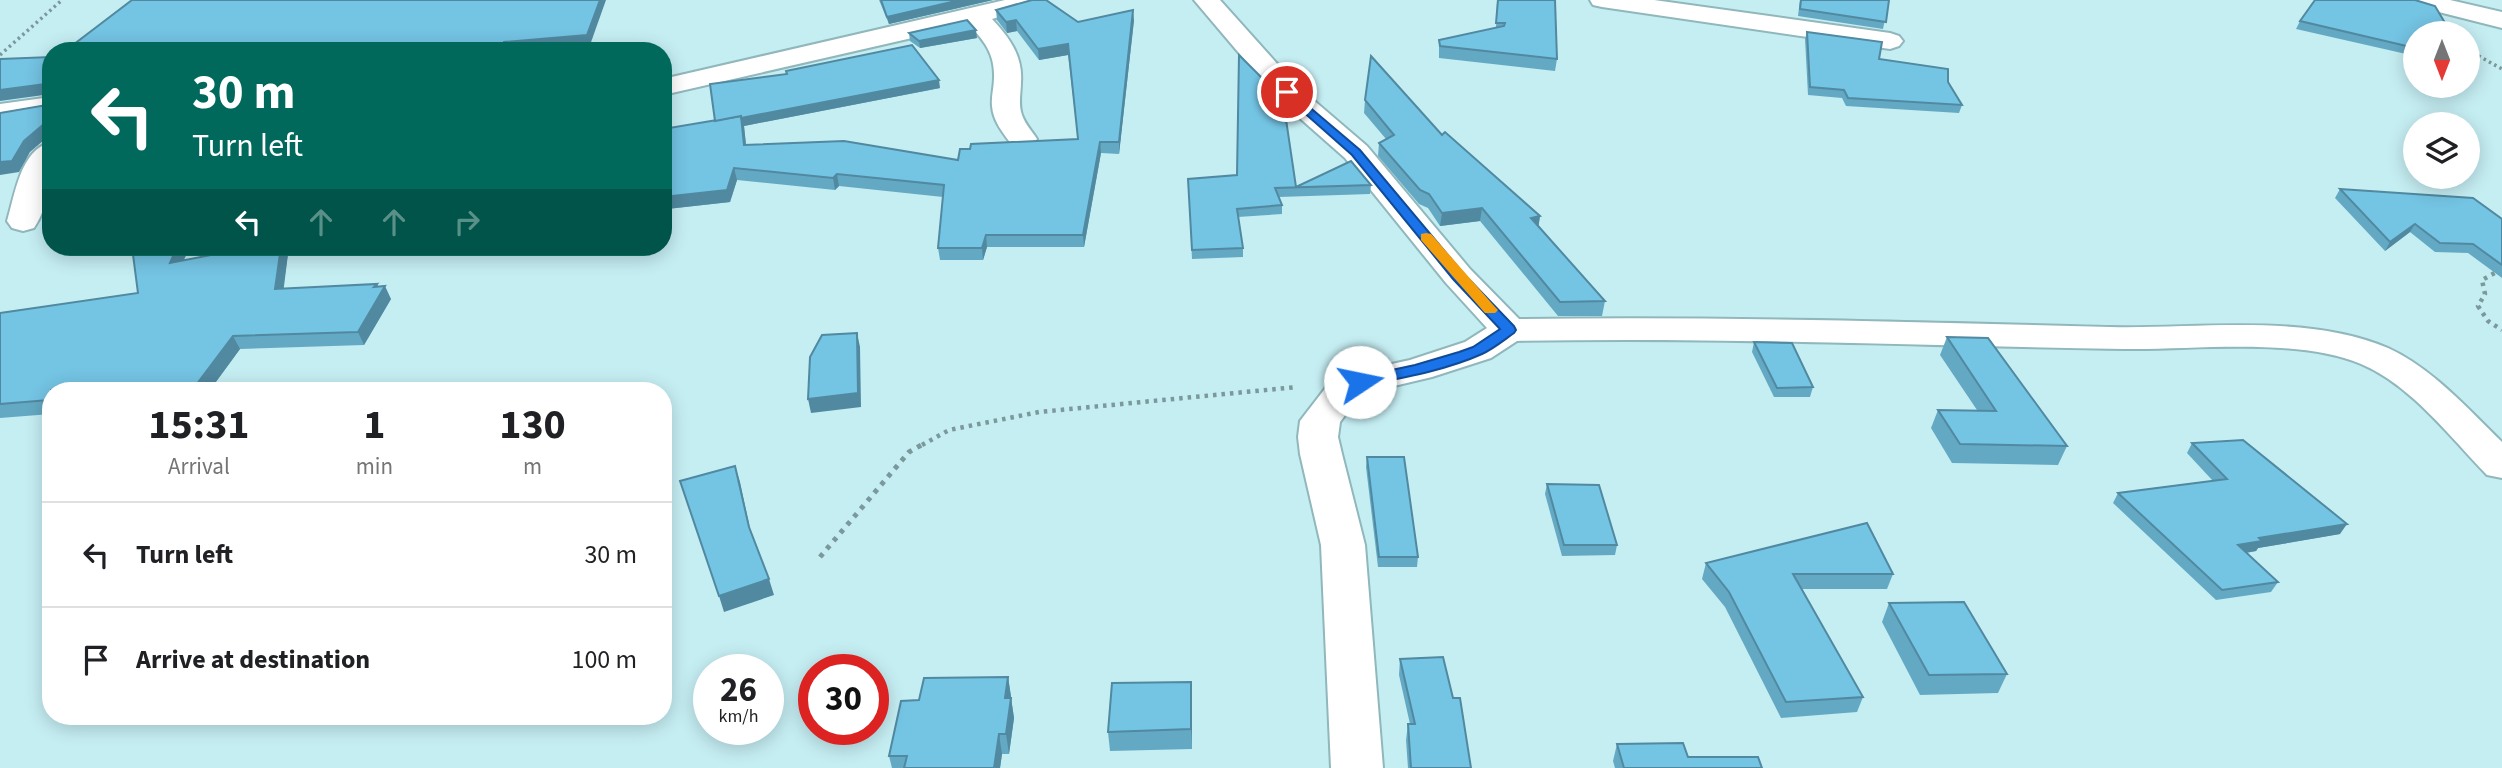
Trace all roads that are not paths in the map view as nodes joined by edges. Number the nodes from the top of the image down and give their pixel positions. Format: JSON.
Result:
{"nodes":[{"id":1,"x":1033,"y":0,"type":"edge"},
{"id":2,"x":1206,"y":0,"type":"edge"},
{"id":3,"x":1602,"y":0,"type":"edge"},
{"id":4,"x":2420,"y":0,"type":"edge"},
{"id":5,"x":975,"y":16,"type":"junction"},
{"id":6,"x":2502,"y":20,"type":"edge"},
{"id":7,"x":1890,"y":41,"type":"dead end"},
{"id":8,"x":672,"y":85,"type":"edge"},
{"id":9,"x":42,"y":106,"type":"edge"},
{"id":10,"x":0,"y":113,"type":"edge"},
{"id":11,"x":1022,"y":139,"type":"edge"},
{"id":12,"x":42,"y":161,"type":"edge"},
{"id":13,"x":24,"y":220,"type":"edge"},
{"id":14,"x":1509,"y":330,"type":"junction"},
{"id":15,"x":2502,"y":465,"type":"edge"},
{"id":16,"x":1357,"y":768,"type":"edge"}],
"edges":[{"from":1,"to":5,"type":"street"},
{"from":2,"to":14,"type":"street"},
{"from":3,"to":7,"type":"street"},
{"from":4,"to":6,"type":"street"},
{"from":5,"to":8,"type":"street"},
{"from":5,"to":11,"type":"street"},
{"from":9,"to":10,"type":"street"},
{"from":12,"to":13,"type":"street"},
{"from":14,"to":15,"type":"street"},
{"from":14,"to":16,"type":"street"}]}
